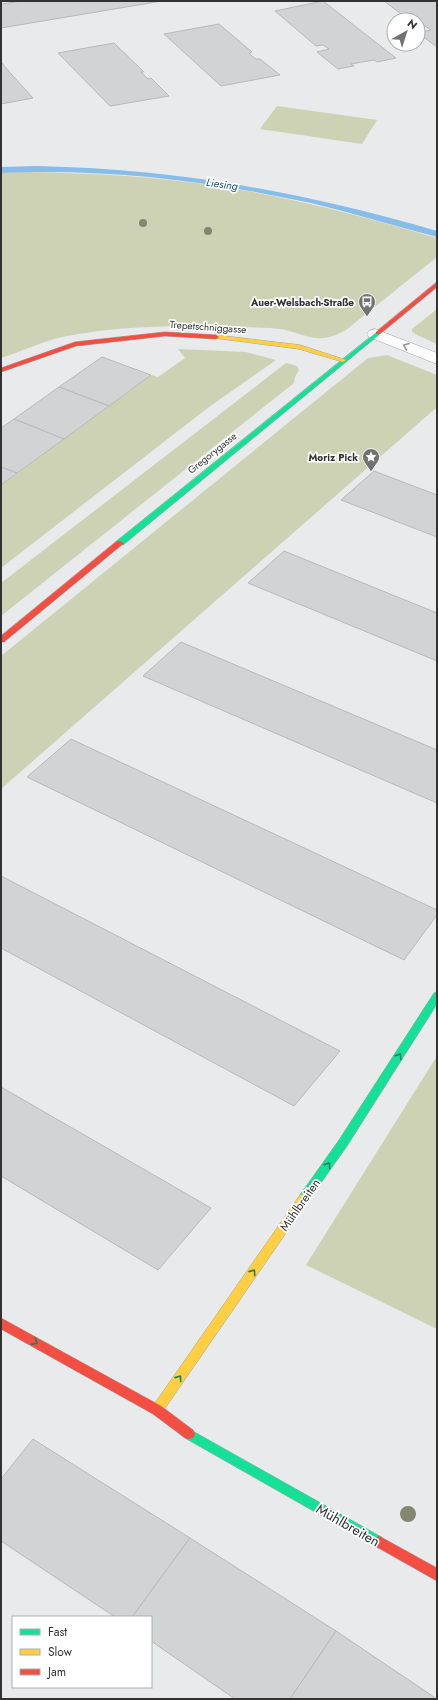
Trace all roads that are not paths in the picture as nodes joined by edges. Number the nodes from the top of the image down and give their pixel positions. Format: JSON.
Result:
{"nodes":[{"id":1,"x":437,"y":284,"type":"edge"},
{"id":2,"x":375,"y":334,"type":"junction"},
{"id":3,"x":437,"y":359,"type":"edge"},
{"id":4,"x":343,"y":360,"type":"junction"},
{"id":5,"x":1,"y":370,"type":"edge"},
{"id":6,"x":1,"y":640,"type":"edge"},
{"id":7,"x":437,"y":996,"type":"edge"},
{"id":8,"x":1,"y":1324,"type":"edge"},
{"id":9,"x":157,"y":1410,"type":"junction"},
{"id":10,"x":437,"y":1575,"type":"edge"}],
"edges":[{"from":1,"to":2,"type":"street","name":"Gregorygasse"},
{"from":3,"to":2,"type":"street","one_way":true},
{"from":2,"to":4,"type":"street","name":"Gregorygasse"},
{"from":4,"to":5,"type":"street","name":"Trepetschniggasse"},
{"from":4,"to":6,"type":"street","name":"Gregorygasse"},
{"from":9,"to":7,"type":"street","name":"Mühlbreiten","one_way":true},
{"from":8,"to":9,"type":"street","name":"Mühlbreiten","one_way":true},
{"from":9,"to":10,"type":"street","name":"Mühlbreiten"}]}
